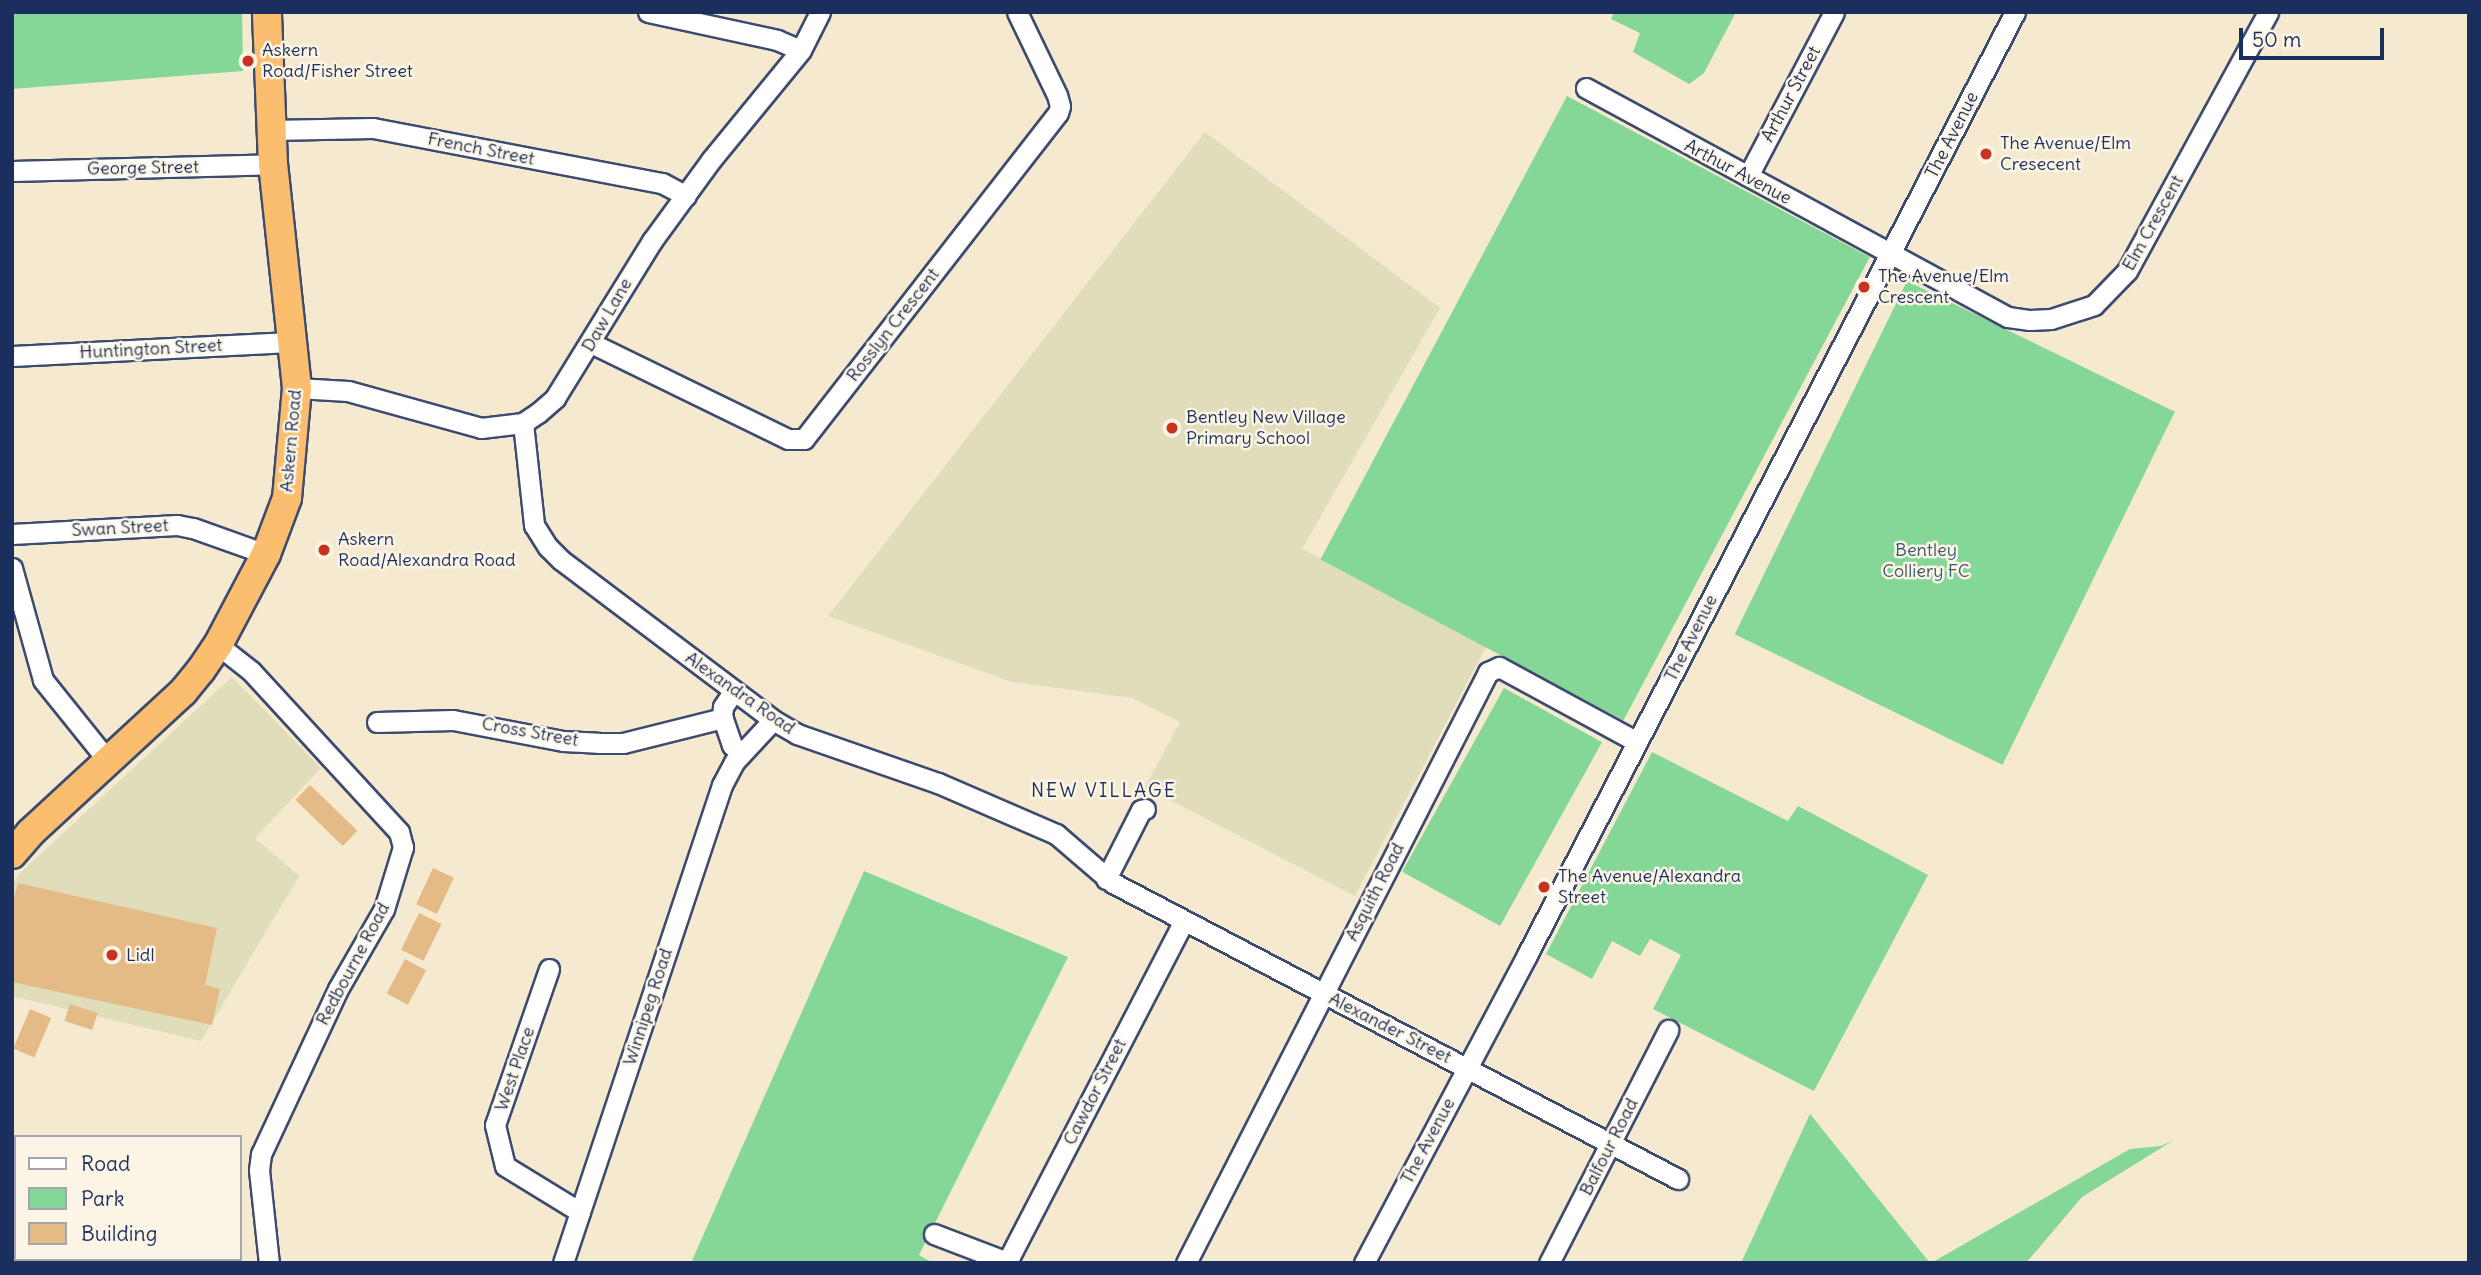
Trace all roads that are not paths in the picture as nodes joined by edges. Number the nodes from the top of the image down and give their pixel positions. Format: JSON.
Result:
{"nodes":[{"id":1,"x":267,"y":12,"type":"edge"},
{"id":2,"x":648,"y":12,"type":"edge"},
{"id":3,"x":820,"y":12,"type":"edge"},
{"id":4,"x":1017,"y":12,"type":"edge"},
{"id":5,"x":1834,"y":12,"type":"edge"},
{"id":6,"x":2015,"y":12,"type":"edge"},
{"id":7,"x":2268,"y":12,"type":"edge"},
{"id":8,"x":801,"y":50,"type":"junction"},
{"id":9,"x":1586,"y":88,"type":"dead end"},
{"id":10,"x":271,"y":130,"type":"junction"},
{"id":11,"x":273,"y":164,"type":"junction"},
{"id":12,"x":12,"y":171,"type":"edge"},
{"id":13,"x":1748,"y":176,"type":"junction"},
{"id":14,"x":686,"y":195,"type":"junction"},
{"id":15,"x":1891,"y":254,"type":"junction"},
{"id":16,"x":290,"y":342,"type":"junction"},
{"id":17,"x":592,"y":343,"type":"junction"},
{"id":18,"x":12,"y":356,"type":"edge"},
{"id":19,"x":297,"y":388,"type":"junction"},
{"id":20,"x":523,"y":423,"type":"junction"},
{"id":21,"x":12,"y":534,"type":"edge"},
{"id":22,"x":266,"y":554,"type":"junction"},
{"id":23,"x":12,"y":568,"type":"edge"},
{"id":24,"x":218,"y":645,"type":"junction"},
{"id":25,"x":733,"y":692,"type":"junction"},
{"id":26,"x":723,"y":718,"type":"junction"},
{"id":27,"x":773,"y":720,"type":"junction"},
{"id":28,"x":377,"y":722,"type":"dead end"},
{"id":29,"x":1637,"y":742,"type":"junction"},
{"id":30,"x":741,"y":754,"type":"junction"},
{"id":31,"x":109,"y":762,"type":"junction"},
{"id":32,"x":1145,"y":809,"type":"dead end"},
{"id":33,"x":12,"y":854,"type":"edge"},
{"id":34,"x":1105,"y":877,"type":"junction"},
{"id":35,"x":1184,"y":922,"type":"junction"},
{"id":36,"x":549,"y":969,"type":"dead end"},
{"id":37,"x":1323,"y":995,"type":"junction"},
{"id":38,"x":1668,"y":1030,"type":"dead end"},
{"id":39,"x":1468,"y":1067,"type":"junction"},
{"id":40,"x":1610,"y":1143,"type":"junction"},
{"id":41,"x":1678,"y":1179,"type":"dead end"},
{"id":42,"x":580,"y":1212,"type":"junction"},
{"id":43,"x":934,"y":1234,"type":"dead end"},
{"id":44,"x":1009,"y":1262,"type":"edge"},
{"id":45,"x":269,"y":1263,"type":"edge"},
{"id":46,"x":563,"y":1263,"type":"edge"},
{"id":47,"x":1186,"y":1263,"type":"edge"},
{"id":48,"x":1364,"y":1263,"type":"edge"},
{"id":49,"x":1549,"y":1263,"type":"edge"}],
"edges":[{"from":1,"to":10,"type":"highway","name":"Askern Road"},
{"from":2,"to":8,"type":"street"},
{"from":3,"to":8,"type":"street","name":"Daw Lane"},
{"from":4,"to":17,"type":"street","name":"Rosslyn Crescent"},
{"from":5,"to":13,"type":"street","name":"Arthur Street"},
{"from":6,"to":15,"type":"street","name":"The Avenue"},
{"from":7,"to":15,"type":"street","name":"Elm Crescent"},
{"from":8,"to":14,"type":"street","name":"Daw Lane"},
{"from":9,"to":13,"type":"street","name":"Arthur Avenue"},
{"from":10,"to":11,"type":"highway","name":"Askern Road"},
{"from":10,"to":14,"type":"street","name":"French Street"},
{"from":11,"to":12,"type":"street","name":"George Street"},
{"from":11,"to":16,"type":"highway","name":"Askern Road"},
{"from":13,"to":15,"type":"street","name":"Arthur Avenue"},
{"from":14,"to":17,"type":"street","name":"Daw Lane"},
{"from":15,"to":29,"type":"street","name":"The Avenue"},
{"from":16,"to":18,"type":"street","name":"Huntington Street"},
{"from":16,"to":19,"type":"highway","name":"Askern Road"},
{"from":17,"to":20,"type":"street","name":"Daw Lane"},
{"from":19,"to":20,"type":"street"},
{"from":19,"to":22,"type":"highway","name":"Askern Road"},
{"from":20,"to":25,"type":"street","name":"Alexandra Road"},
{"from":21,"to":22,"type":"street","name":"Swan Street"},
{"from":22,"to":24,"type":"highway","name":"Askern Road"},
{"from":23,"to":31,"type":"street"},
{"from":24,"to":31,"type":"highway","name":"Askern Road"},
{"from":24,"to":45,"type":"street","name":"Redbourne Road"},
{"from":25,"to":26,"type":"street"},
{"from":25,"to":27,"type":"street","name":"Alexandra Road"},
{"from":26,"to":28,"type":"street","name":"Cross Street"},
{"from":26,"to":30,"type":"street"},
{"from":27,"to":30,"type":"street","name":"Winnipeg Road"},
{"from":27,"to":34,"type":"street","name":"Alexandra Road"},
{"from":29,"to":37,"type":"street","name":"Asquith Road"},
{"from":29,"to":39,"type":"street","name":"The Avenue"},
{"from":30,"to":42,"type":"street","name":"Winnipeg Road"},
{"from":31,"to":33,"type":"highway","name":"Askern Road"},
{"from":32,"to":34,"type":"street"},
{"from":34,"to":35,"type":"street","name":"Alexander Street"},
{"from":35,"to":37,"type":"street","name":"Alexander Street"},
{"from":35,"to":44,"type":"street","name":"Cawdor Street"},
{"from":36,"to":42,"type":"street","name":"West Place"},
{"from":37,"to":39,"type":"street","name":"Alexander Street"},
{"from":37,"to":47,"type":"street","name":"Asquith Road"},
{"from":38,"to":40,"type":"street","name":"Balfour Road"},
{"from":39,"to":40,"type":"street","name":"Alexander Street"},
{"from":39,"to":48,"type":"street","name":"The Avenue"},
{"from":40,"to":41,"type":"street","name":"Alexander Street"},
{"from":40,"to":49,"type":"street","name":"Balfour Road"},
{"from":42,"to":46,"type":"street","name":"Winnipeg Road"},
{"from":43,"to":44,"type":"street"}]}
